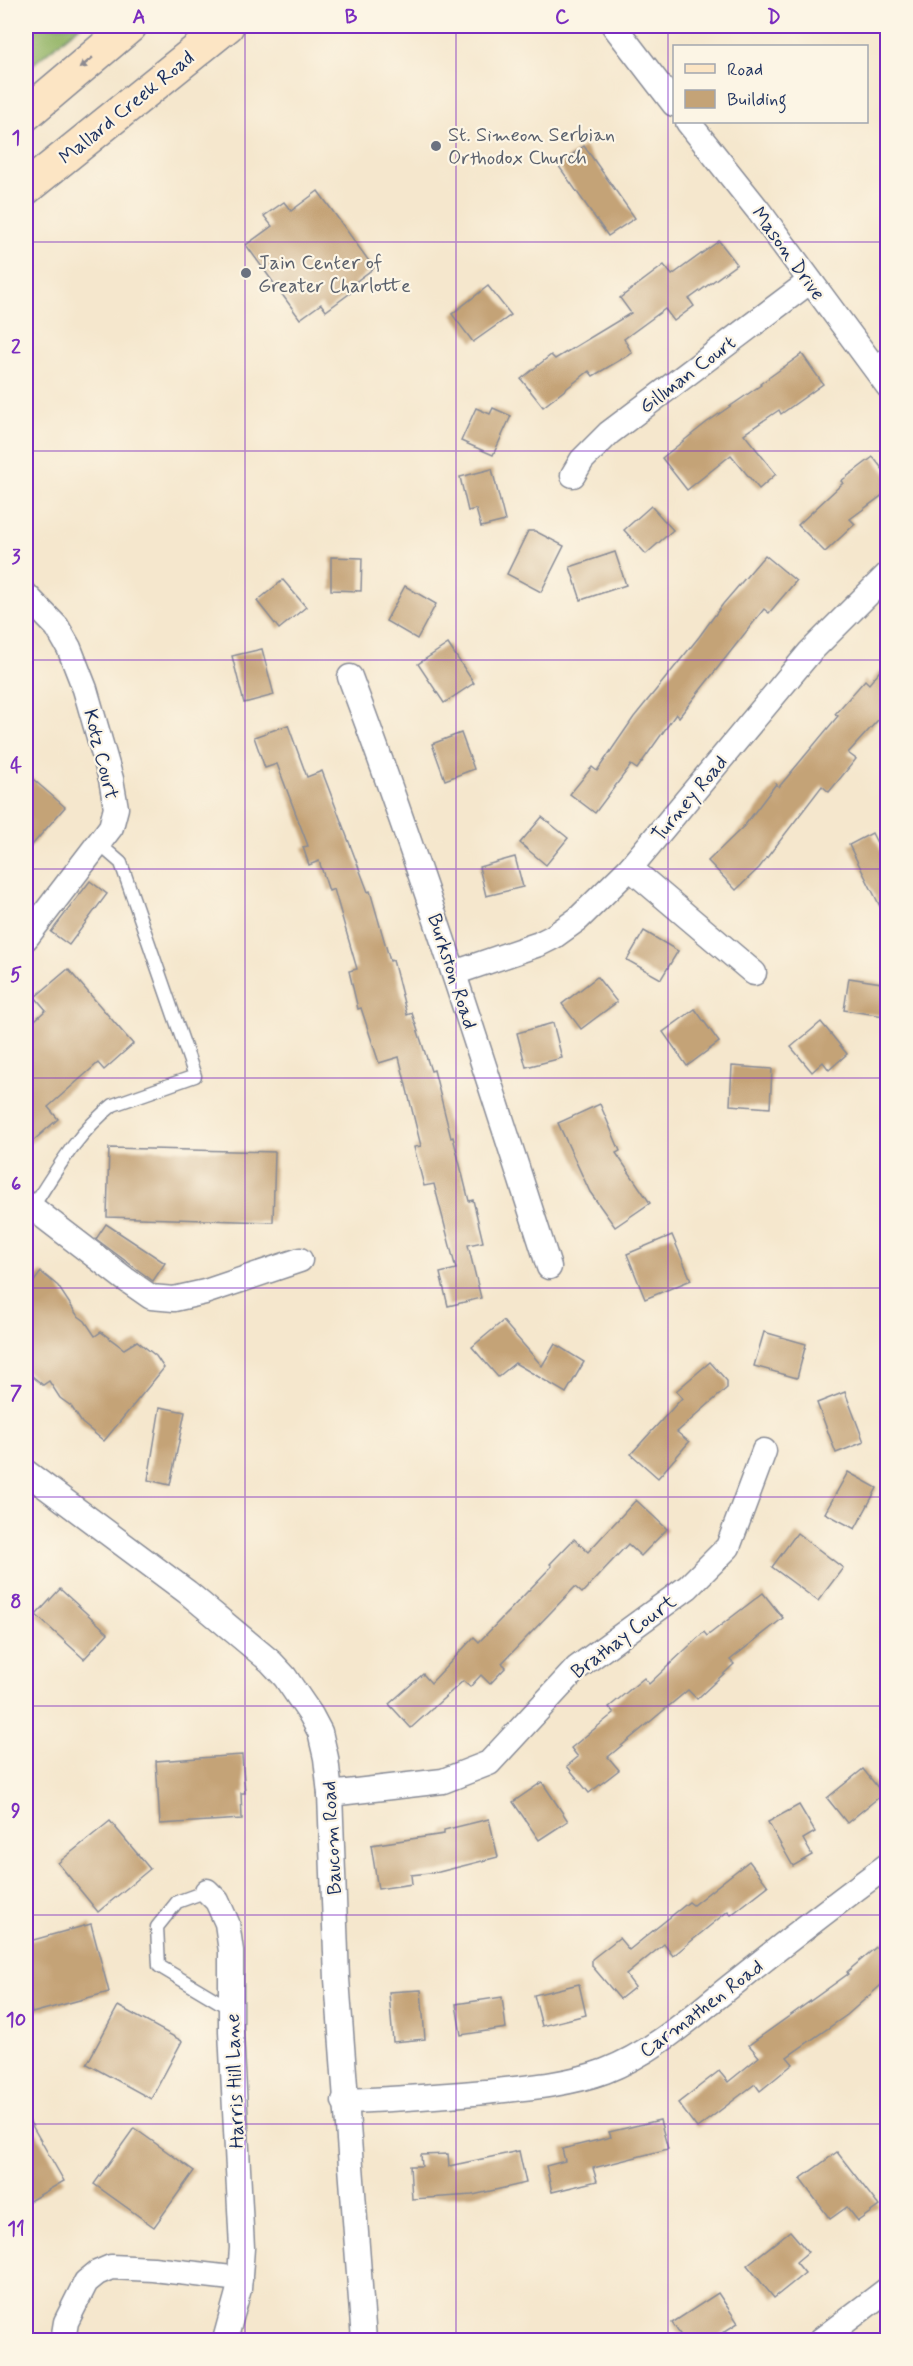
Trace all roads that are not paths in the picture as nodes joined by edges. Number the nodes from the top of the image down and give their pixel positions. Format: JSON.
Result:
{"nodes":[{"id":1,"x":130,"y":26,"type":"edge"},
{"id":2,"x":227,"y":26,"type":"edge"},
{"id":3,"x":615,"y":26,"type":"edge"},
{"id":4,"x":673,"y":101,"type":"edge"},
{"id":5,"x":26,"y":114,"type":"edge"},
{"id":6,"x":689,"y":123,"type":"edge"},
{"id":7,"x":26,"y":188,"type":"edge"},
{"id":8,"x":809,"y":282,"type":"junction"},
{"id":9,"x":880,"y":358,"type":"edge"},
{"id":10,"x":888,"y":386,"type":"edge"},
{"id":11,"x":573,"y":475,"type":"dead end"},
{"id":12,"x":888,"y":574,"type":"edge"},
{"id":13,"x":26,"y":595,"type":"edge"},
{"id":14,"x":350,"y":677,"type":"dead end"},
{"id":15,"x":98,"y":843,"type":"junction"},
{"id":16,"x":630,"y":868,"type":"junction"},
{"id":17,"x":26,"y":938,"type":"edge"},
{"id":18,"x":454,"y":973,"type":"junction"},
{"id":19,"x":754,"y":973,"type":"dead end"},
{"id":20,"x":29,"y":1206,"type":"edge"},
{"id":21,"x":300,"y":1260,"type":"dead end"},
{"id":22,"x":549,"y":1267,"type":"dead end"},
{"id":23,"x":764,"y":1451,"type":"dead end"},
{"id":24,"x":26,"y":1472,"type":"edge"},
{"id":25,"x":330,"y":1794,"type":"junction"},
{"id":26,"x":888,"y":1865,"type":"edge"},
{"id":27,"x":207,"y":1891,"type":"joint"},
{"id":28,"x":231,"y":2009,"type":"junction"},
{"id":29,"x":344,"y":2101,"type":"junction"},
{"id":30,"x":240,"y":2278,"type":"junction"},
{"id":31,"x":888,"y":2289,"type":"edge"},
{"id":32,"x":63,"y":2340,"type":"edge"},
{"id":33,"x":225,"y":2340,"type":"edge"},
{"id":34,"x":364,"y":2340,"type":"edge"},
{"id":35,"x":821,"y":2340,"type":"edge"}],
"edges":[{"from":1,"to":5,"type":"main road","one_way":true},
{"from":2,"to":7,"type":"main road","name":"Mallard Creek Road"},
{"from":3,"to":4,"type":"street"},
{"from":6,"to":8,"type":"street","name":"Mason Drive"},
{"from":8,"to":9,"type":"street","name":"Mason Drive"},
{"from":8,"to":11,"type":"street","name":"Gillman Court"},
{"from":9,"to":10,"type":"street","name":"Mason Drive"},
{"from":12,"to":16,"type":"street","name":"Turney Road"},
{"from":13,"to":15,"type":"street","name":"Kotz Court"},
{"from":14,"to":18,"type":"street","name":"Burkston Road"},
{"from":15,"to":17,"type":"street","name":"Kotz Court"},
{"from":15,"to":20,"type":"lane"},
{"from":16,"to":18,"type":"street","name":"Turney Road"},
{"from":16,"to":19,"type":"street"},
{"from":18,"to":22,"type":"street","name":"Burkston Road"},
{"from":20,"to":21,"type":"street"},
{"from":23,"to":25,"type":"street","name":"Brathay Court"},
{"from":24,"to":25,"type":"street","name":"Baucom Road"},
{"from":25,"to":29,"type":"street","name":"Baucom Road"},
{"from":26,"to":29,"type":"street","name":"Carmathen Road"},
{"from":27,"to":28,"type":"street","name":"Harris Hill Lane"},
{"from":27,"to":28,"type":"lane"},
{"from":28,"to":30,"type":"street","name":"Harris Hill Lane"},
{"from":29,"to":34,"type":"street","name":"Baucom Road"},
{"from":30,"to":32,"type":"street"},
{"from":30,"to":33,"type":"street","name":"Harris Hill Lane"},
{"from":31,"to":35,"type":"street"}]}
